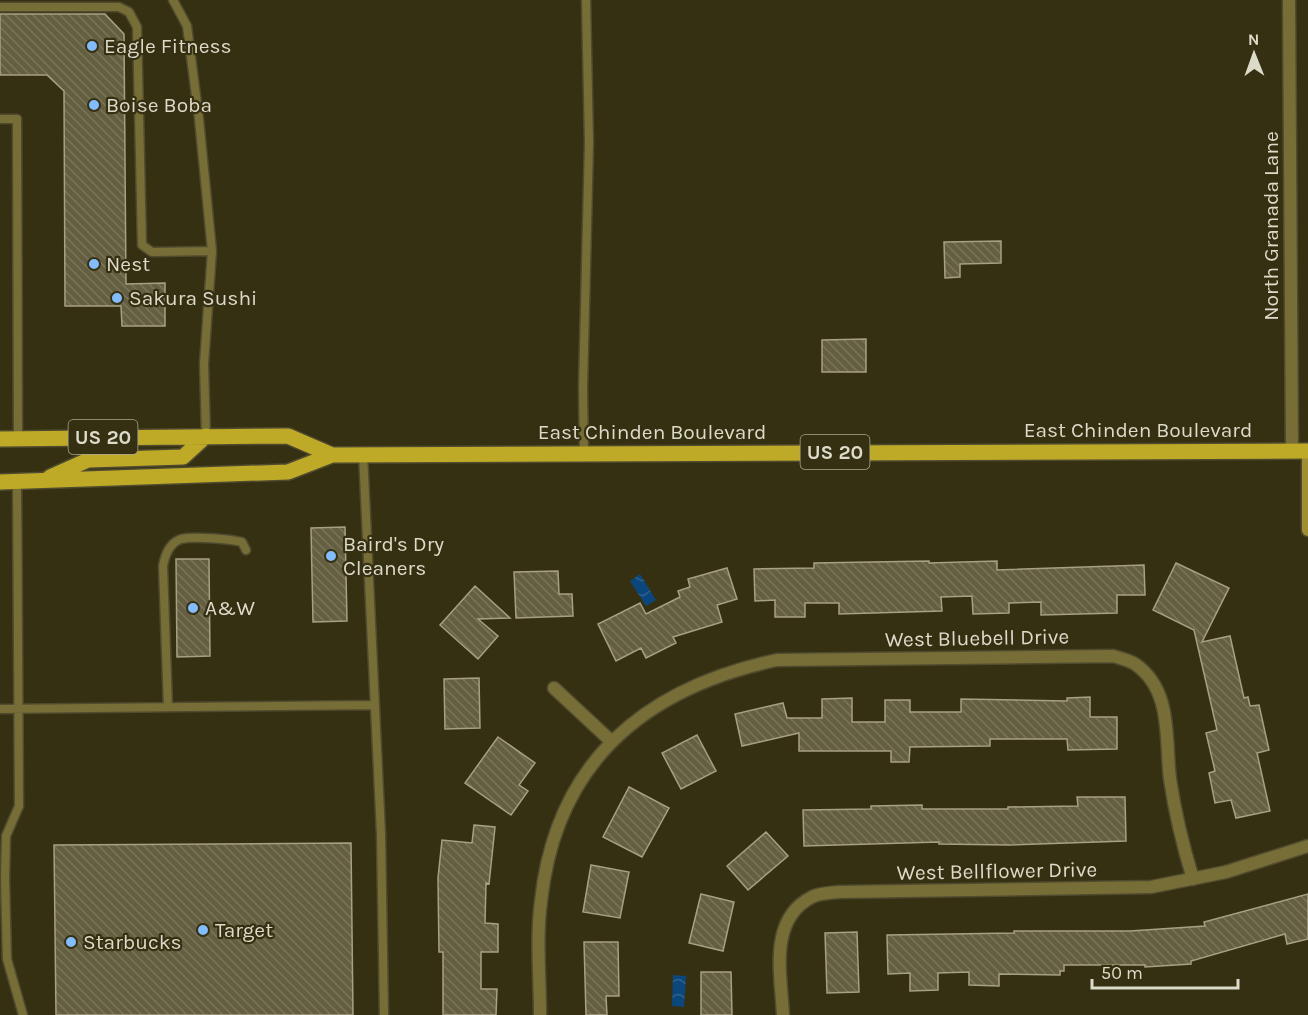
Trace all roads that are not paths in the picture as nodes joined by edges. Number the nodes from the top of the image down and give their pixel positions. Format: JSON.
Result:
{"nodes":[{"id":1,"x":173,"y":0,"type":"edge"},
{"id":2,"x":586,"y":0,"type":"edge"},
{"id":3,"x":1288,"y":0,"type":"edge"},
{"id":4,"x":0,"y":7,"type":"edge"},
{"id":5,"x":0,"y":119,"type":"edge"},
{"id":6,"x":212,"y":251,"type":"junction"},
{"id":7,"x":206,"y":436,"type":"junction"},
{"id":8,"x":0,"y":439,"type":"edge"},
{"id":9,"x":18,"y":439,"type":"junction"},
{"id":10,"x":1292,"y":451,"type":"junction"},
{"id":11,"x":1308,"y":451,"type":"edge"},
{"id":12,"x":363,"y":453,"type":"junction"},
{"id":13,"x":584,"y":453,"type":"junction"},
{"id":14,"x":332,"y":455,"type":"junction"},
{"id":15,"x":42,"y":480,"type":"junction"},
{"id":16,"x":16,"y":481,"type":"junction"},
{"id":17,"x":0,"y":482,"type":"edge"},
{"id":18,"x":1308,"y":530,"type":"edge"},
{"id":19,"x":246,"y":550,"type":"dead end"},
{"id":20,"x":554,"y":688,"type":"dead end"},
{"id":21,"x":375,"y":705,"type":"junction"},
{"id":22,"x":168,"y":707,"type":"junction"},
{"id":23,"x":18,"y":708,"type":"junction"},
{"id":24,"x":0,"y":709,"type":"edge"},
{"id":25,"x":612,"y":742,"type":"junction"},
{"id":26,"x":1308,"y":846,"type":"edge"},
{"id":27,"x":1193,"y":879,"type":"junction"},
{"id":28,"x":23,"y":1015,"type":"edge"},
{"id":29,"x":384,"y":1015,"type":"edge"},
{"id":30,"x":540,"y":1015,"type":"edge"},
{"id":31,"x":783,"y":1015,"type":"edge"}],
"edges":[{"from":1,"to":6,"type":"lane"},
{"from":2,"to":13,"type":"lane"},
{"from":3,"to":10,"type":"street","name":"North Granada Lane"},
{"from":4,"to":6,"type":"lane"},
{"from":5,"to":9,"type":"lane"},
{"from":6,"to":7,"type":"lane"},
{"from":7,"to":9,"type":"main road","name":"East Chinden Boulevard","number":"US 20"},
{"from":7,"to":14,"type":"main road","name":"East Chinden Boulevard","number":"US 20"},
{"from":7,"to":15,"type":"main road"},
{"from":8,"to":9,"type":"main road","name":"East Chinden Boulevard","number":"US 20"},
{"from":10,"to":11,"type":"main road","name":"East Chinden Boulevard","number":"US 20"},
{"from":10,"to":13,"type":"main road","name":"East Chinden Boulevard","number":"US 20"},
{"from":11,"to":18,"type":"street"},
{"from":12,"to":13,"type":"main road","name":"East Chinden Boulevard","number":"US 20"},
{"from":12,"to":14,"type":"main road","name":"East Chinden Boulevard","number":"US 20"},
{"from":12,"to":21,"type":"lane"},
{"from":14,"to":15,"type":"main road","number":"US 20"},
{"from":15,"to":16,"type":"main road","number":"US 20"},
{"from":16,"to":17,"type":"main road","number":"US 20"},
{"from":16,"to":23,"type":"lane"},
{"from":19,"to":22,"type":"lane"},
{"from":20,"to":25,"type":"street"},
{"from":21,"to":22,"type":"lane"},
{"from":21,"to":29,"type":"lane"},
{"from":22,"to":23,"type":"lane"},
{"from":23,"to":24,"type":"lane"},
{"from":23,"to":28,"type":"lane"},
{"from":25,"to":27,"type":"street","name":"West Bluebell Drive"},
{"from":25,"to":30,"type":"street","name":"West Bluebell Drive"},
{"from":26,"to":27,"type":"street","name":"West Bellflower Drive"},
{"from":27,"to":31,"type":"street","name":"West Bellflower Drive"}]}
